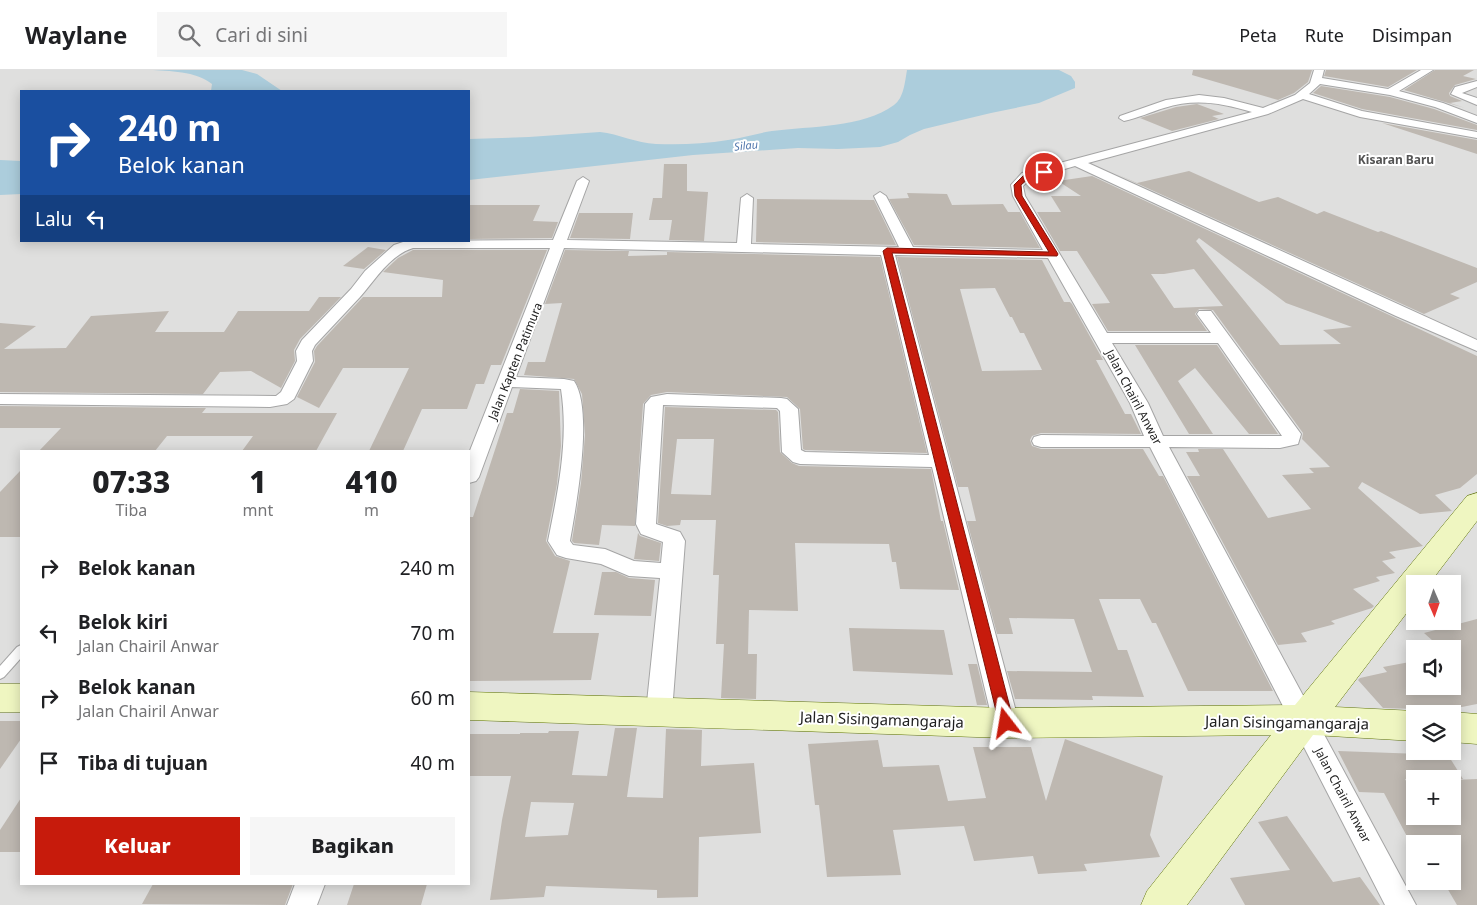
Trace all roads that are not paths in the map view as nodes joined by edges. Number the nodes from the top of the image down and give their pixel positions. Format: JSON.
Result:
{"nodes":[{"id":1,"x":1428,"y":70,"type":"edge"},
{"id":2,"x":1317,"y":75,"type":"edge"},
{"id":3,"x":1477,"y":84,"type":"edge"},
{"id":4,"x":1390,"y":92,"type":"junction"},
{"id":5,"x":1301,"y":95,"type":"junction"},
{"id":6,"x":1477,"y":102,"type":"edge"},
{"id":7,"x":1264,"y":112,"type":"junction"},
{"id":8,"x":1124,"y":118,"type":"dead end"},
{"id":9,"x":1477,"y":120,"type":"edge"},
{"id":10,"x":1477,"y":135,"type":"edge"},
{"id":11,"x":1078,"y":163,"type":"junction"},
{"id":12,"x":584,"y":181,"type":"dead end"},
{"id":13,"x":880,"y":196,"type":"dead end"},
{"id":14,"x":747,"y":198,"type":"dead end"},
{"id":15,"x":561,"y":244,"type":"junction"},
{"id":16,"x":744,"y":248,"type":"junction"},
{"id":17,"x":887,"y":251,"type":"junction"},
{"id":18,"x":909,"y":252,"type":"junction"},
{"id":19,"x":1054,"y":254,"type":"junction"},
{"id":20,"x":1205,"y":314,"type":"dead end"},
{"id":21,"x":1102,"y":338,"type":"junction"},
{"id":22,"x":1222,"y":338,"type":"junction"},
{"id":23,"x":1477,"y":346,"type":"edge"},
{"id":24,"x":506,"y":382,"type":"junction"},
{"id":25,"x":0,"y":399,"type":"edge"},
{"id":26,"x":1041,"y":441,"type":"dead end"},
{"id":27,"x":1158,"y":442,"type":"junction"},
{"id":28,"x":940,"y":461,"type":"junction"},
{"id":29,"x":470,"y":474,"type":"edge"},
{"id":30,"x":1477,"y":502,"type":"edge"},
{"id":31,"x":671,"y":571,"type":"junction"},
{"id":32,"x":20,"y":651,"type":"edge"},
{"id":33,"x":0,"y":674,"type":"edge"},
{"id":34,"x":0,"y":698,"type":"edge"},
{"id":35,"x":20,"y":698,"type":"edge"},
{"id":36,"x":470,"y":706,"type":"edge"},
{"id":37,"x":659,"y":712,"type":"junction"},
{"id":38,"x":1304,"y":720,"type":"junction"},
{"id":39,"x":1006,"y":723,"type":"junction"},
{"id":40,"x":1406,"y":726,"type":"edge"},
{"id":41,"x":1461,"y":728,"type":"edge"},
{"id":42,"x":1477,"y":729,"type":"edge"},
{"id":43,"x":310,"y":885,"type":"edge"},
{"id":44,"x":302,"y":905,"type":"edge"},
{"id":45,"x":1162,"y":905,"type":"edge"},
{"id":46,"x":1401,"y":905,"type":"edge"}],
"edges":[{"from":1,"to":4,"type":"street"},
{"from":2,"to":4,"type":"street"},
{"from":2,"to":5,"type":"street","name":"Jalan Chairil Anwar"},
{"from":3,"to":6,"type":"street"},
{"from":4,"to":9,"type":"street"},
{"from":5,"to":7,"type":"street","name":"Jalan Chairil Anwar"},
{"from":5,"to":10,"type":"street"},
{"from":7,"to":8,"type":"street"},
{"from":7,"to":11,"type":"street","name":"Jalan Chairil Anwar"},
{"from":11,"to":19,"type":"street","name":"Jalan Chairil Anwar"},
{"from":11,"to":23,"type":"street"},
{"from":12,"to":15,"type":"street","name":"Jalan Kapten Patimura"},
{"from":13,"to":18,"type":"street"},
{"from":14,"to":16,"type":"street"},
{"from":15,"to":16,"type":"street"},
{"from":15,"to":24,"type":"street","name":"Jalan Kapten Patimura"},
{"from":15,"to":25,"type":"street"},
{"from":16,"to":17,"type":"street"},
{"from":17,"to":18,"type":"street"},
{"from":17,"to":28,"type":"street"},
{"from":18,"to":19,"type":"street"},
{"from":19,"to":21,"type":"street","name":"Jalan Chairil Anwar"},
{"from":20,"to":22,"type":"street"},
{"from":21,"to":22,"type":"street"},
{"from":21,"to":27,"type":"street","name":"Jalan Chairil Anwar"},
{"from":22,"to":27,"type":"street"},
{"from":24,"to":29,"type":"street","name":"Jalan Kapten Patimura"},
{"from":24,"to":31,"type":"street"},
{"from":26,"to":27,"type":"street"},
{"from":27,"to":38,"type":"street","name":"Jalan Chairil Anwar"},
{"from":28,"to":31,"type":"street"},
{"from":28,"to":39,"type":"street"},
{"from":30,"to":38,"type":"street"},
{"from":31,"to":37,"type":"street"},
{"from":32,"to":33,"type":"lane"},
{"from":34,"to":35,"type":"street"},
{"from":36,"to":37,"type":"street","name":"Jalan Sisingamangaraja"},
{"from":37,"to":39,"type":"street","name":"Jalan Sisingamangaraja"},
{"from":38,"to":39,"type":"street","name":"Jalan Sisingamangaraja"},
{"from":38,"to":40,"type":"street","name":"Jalan Sisingamangaraja"},
{"from":38,"to":45,"type":"street"},
{"from":38,"to":46,"type":"street","name":"Jalan Chairil Anwar"},
{"from":41,"to":42,"type":"street"},
{"from":43,"to":44,"type":"street"}]}
